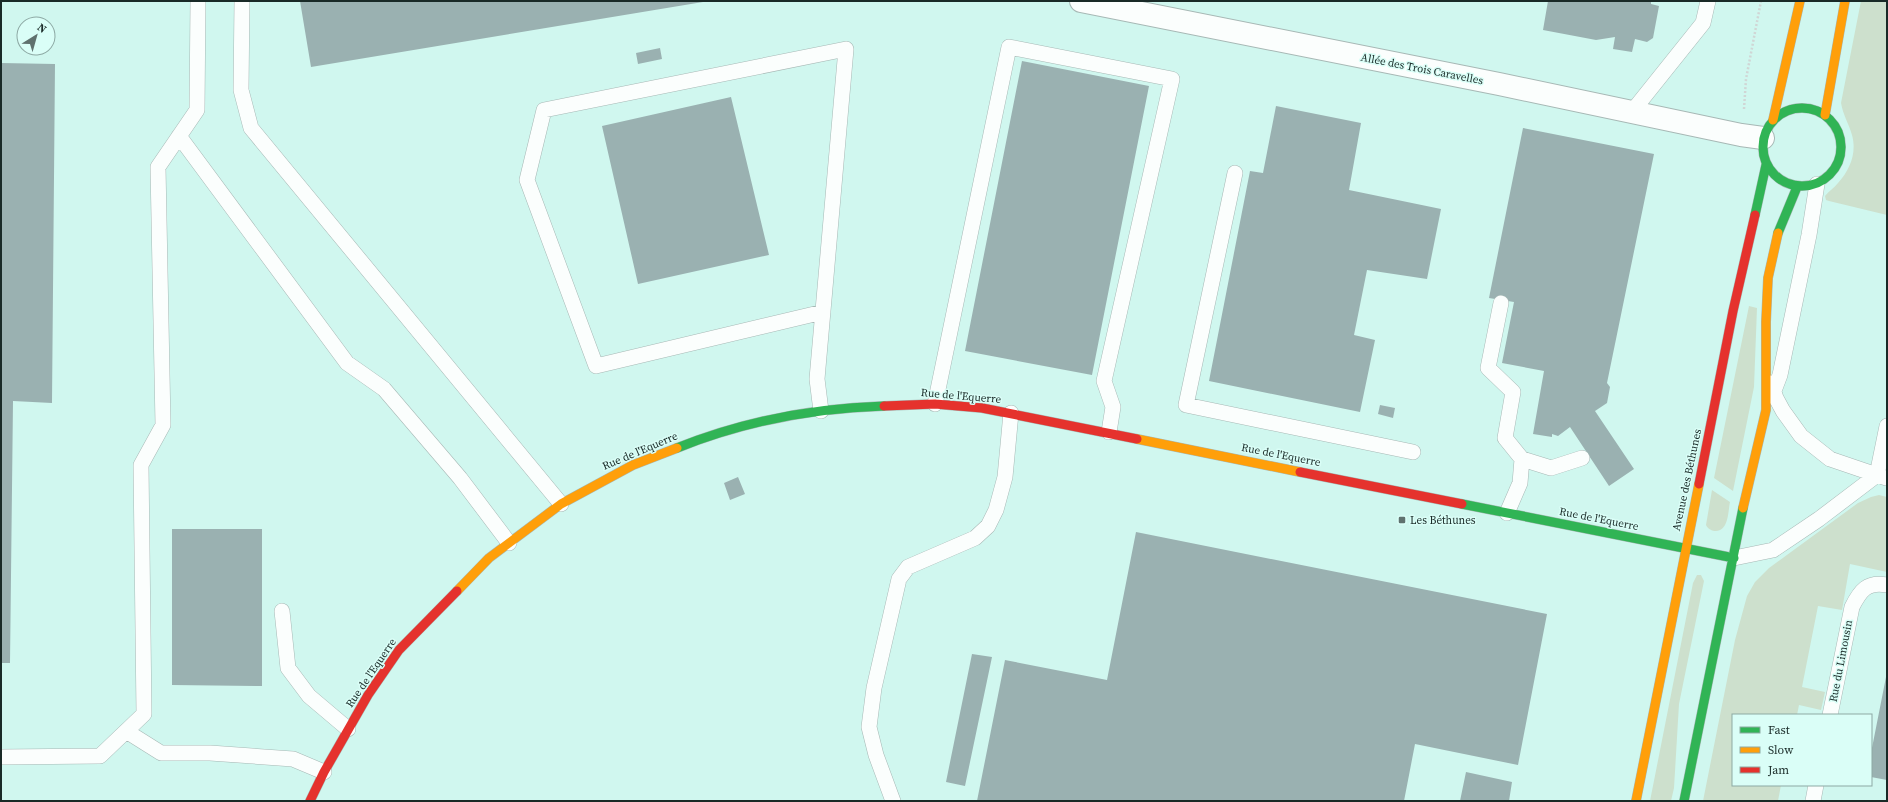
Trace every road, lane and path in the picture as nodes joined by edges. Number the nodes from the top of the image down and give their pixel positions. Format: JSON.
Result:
{"nodes":[{"id":1,"x":198,"y":1,"type":"edge"},
{"id":2,"x":242,"y":1,"type":"edge"},
{"id":3,"x":1081,"y":1,"type":"edge"},
{"id":4,"x":1708,"y":1,"type":"edge"},
{"id":5,"x":1761,"y":1,"type":"edge"},
{"id":6,"x":1800,"y":1,"type":"edge"},
{"id":7,"x":1845,"y":1,"type":"edge"},
{"id":8,"x":1631,"y":113,"type":"junction"},
{"id":9,"x":1743,"y":114,"type":"dead end"},
{"id":10,"x":1825,"y":115,"type":"junction"},
{"id":11,"x":1768,"y":129,"type":"junction"},
{"id":12,"x":179,"y":136,"type":"junction"},
{"id":13,"x":1766,"y":165,"type":"junction"},
{"id":14,"x":1235,"y":173,"type":"dead end"},
{"id":15,"x":1817,"y":184,"type":"junction"},
{"id":16,"x":1797,"y":187,"type":"junction"},
{"id":17,"x":1501,"y":303,"type":"dead end"},
{"id":18,"x":823,"y":312,"type":"junction"},
{"id":19,"x":1767,"y":373,"type":"junction"},
{"id":20,"x":1774,"y":391,"type":"junction"},
{"id":21,"x":935,"y":404,"type":"junction"},
{"id":22,"x":1766,"y":410,"type":"junction"},
{"id":23,"x":821,"y":411,"type":"junction"},
{"id":24,"x":1011,"y":413,"type":"junction"},
{"id":25,"x":1887,"y":426,"type":"edge"},
{"id":26,"x":1109,"y":432,"type":"junction"},
{"id":27,"x":1412,"y":452,"type":"dead end"},
{"id":28,"x":1582,"y":458,"type":"dead end"},
{"id":29,"x":1522,"y":459,"type":"junction"},
{"id":30,"x":1882,"y":477,"type":"edge"},
{"id":31,"x":561,"y":504,"type":"junction"},
{"id":32,"x":1507,"y":513,"type":"junction"},
{"id":33,"x":509,"y":543,"type":"junction"},
{"id":34,"x":1685,"y":549,"type":"junction"},
{"id":35,"x":1734,"y":558,"type":"junction"},
{"id":36,"x":1887,"y":586,"type":"edge"},
{"id":37,"x":282,"y":611,"type":"dead end"},
{"id":38,"x":1830,"y":714,"type":"edge"},
{"id":39,"x":348,"y":729,"type":"junction"},
{"id":40,"x":126,"y":731,"type":"junction"},
{"id":41,"x":1,"y":757,"type":"edge"},
{"id":42,"x":324,"y":772,"type":"junction"},
{"id":43,"x":1816,"y":786,"type":"edge"},
{"id":44,"x":310,"y":801,"type":"edge"},
{"id":45,"x":893,"y":801,"type":"edge"},
{"id":46,"x":1636,"y":801,"type":"edge"},
{"id":47,"x":1684,"y":801,"type":"edge"},
{"id":48,"x":1813,"y":801,"type":"edge"}],
"edges":[{"from":1,"to":12,"type":"lane"},
{"from":2,"to":31,"type":"lane"},
{"from":3,"to":8,"type":"street","name":"Allée des Trois Caravelles"},
{"from":4,"to":8,"type":"lane"},
{"from":5,"to":9,"type":"path"},
{"from":6,"to":11,"type":"street"},
{"from":7,"to":10,"type":"street"},
{"from":8,"to":11,"type":"street","name":"Allée des Trois Caravelles"},
{"from":10,"to":11,"type":"street"},
{"from":10,"to":15,"type":"street"},
{"from":11,"to":13,"type":"street"},
{"from":12,"to":33,"type":"lane"},
{"from":12,"to":40,"type":"lane"},
{"from":13,"to":16,"type":"street"},
{"from":13,"to":34,"type":"street","name":"Avenue des Béthunes"},
{"from":14,"to":27,"type":"lane"},
{"from":15,"to":16,"type":"street"},
{"from":15,"to":20,"type":"lane"},
{"from":16,"to":19,"type":"street"},
{"from":17,"to":29,"type":"lane"},
{"from":18,"to":18,"type":"lane"},
{"from":18,"to":23,"type":"lane"},
{"from":19,"to":20,"type":"lane"},
{"from":19,"to":22,"type":"street"},
{"from":20,"to":22,"type":"lane"},
{"from":20,"to":30,"type":"lane"},
{"from":21,"to":23,"type":"street","name":"Rue de l'Equerre"},
{"from":21,"to":24,"type":"street","name":"Rue de l'Equerre"},
{"from":21,"to":26,"type":"lane"},
{"from":22,"to":35,"type":"street"},
{"from":23,"to":31,"type":"street","name":"Rue de l'Equerre"},
{"from":24,"to":26,"type":"street","name":"Rue de l'Equerre"},
{"from":24,"to":45,"type":"lane"},
{"from":25,"to":30,"type":"lane"},
{"from":26,"to":32,"type":"street","name":"Rue de l'Equerre"},
{"from":28,"to":29,"type":"lane"},
{"from":29,"to":32,"type":"lane"},
{"from":30,"to":35,"type":"lane"},
{"from":31,"to":33,"type":"street","name":"Rue de l'Equerre"},
{"from":32,"to":34,"type":"street","name":"Rue de l'Equerre"},
{"from":33,"to":39,"type":"street","name":"Rue de l'Equerre"},
{"from":34,"to":35,"type":"street","name":"Rue de l'Equerre"},
{"from":34,"to":46,"type":"street","name":"Avenue des Béthunes"},
{"from":35,"to":47,"type":"street"},
{"from":36,"to":38,"type":"lane","name":"Rue du Limousin"},
{"from":37,"to":39,"type":"lane"},
{"from":39,"to":42,"type":"street","name":"Rue de l'Equerre"},
{"from":40,"to":41,"type":"lane"},
{"from":40,"to":42,"type":"lane"},
{"from":42,"to":44,"type":"street","name":"Rue de l'Equerre"},
{"from":43,"to":48,"type":"lane"}]}
